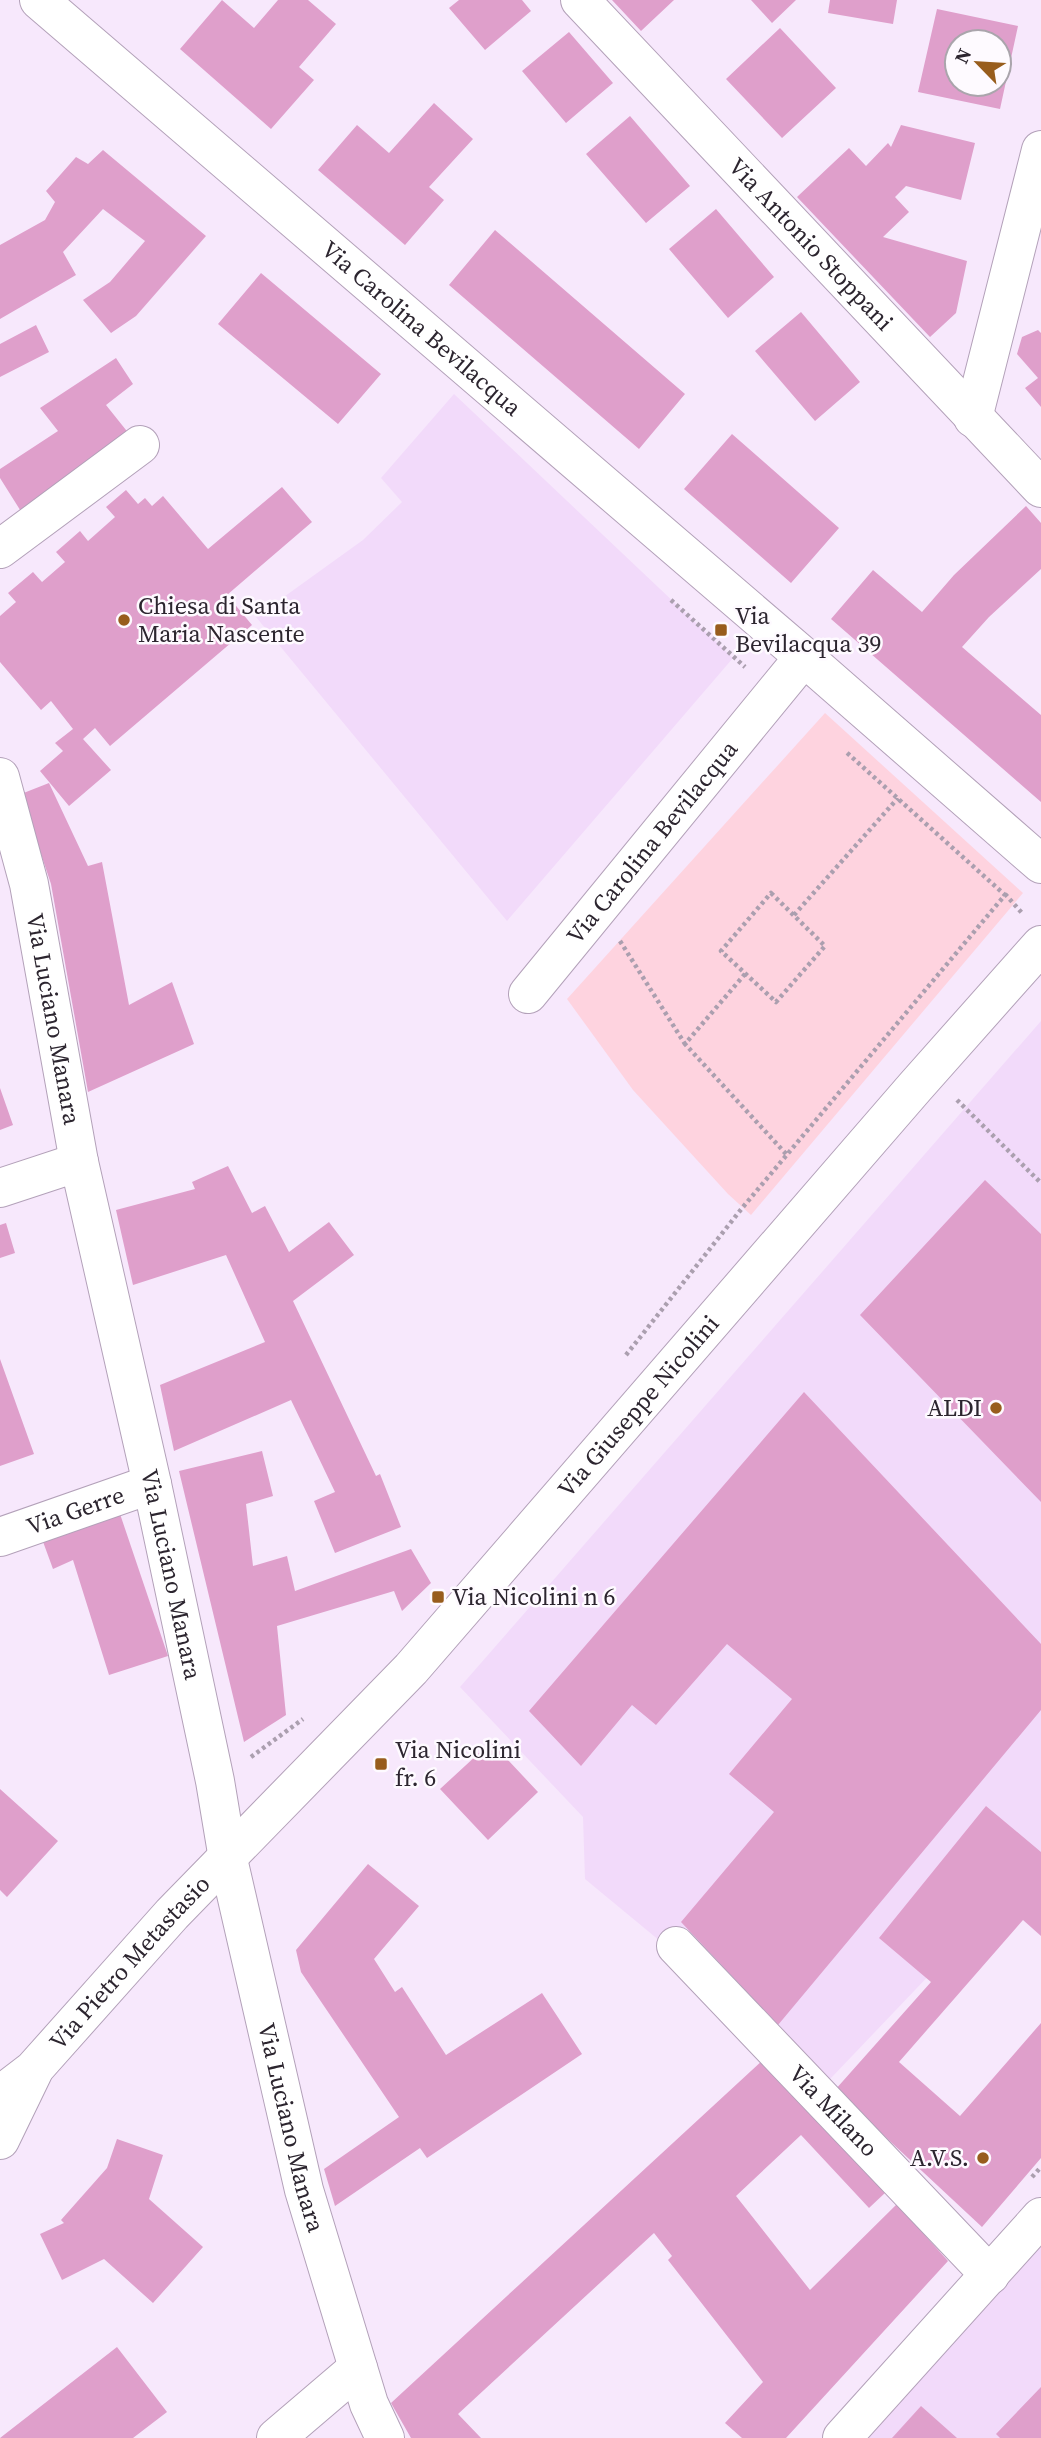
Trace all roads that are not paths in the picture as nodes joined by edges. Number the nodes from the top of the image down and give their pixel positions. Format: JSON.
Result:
{"nodes":[{"id":1,"x":39,"y":0,"type":"edge"},
{"id":2,"x":580,"y":0,"type":"edge"},
{"id":3,"x":1039,"y":169,"type":"edge"},
{"id":4,"x":973,"y":418,"type":"junction"},
{"id":5,"x":140,"y":446,"type":"dead end"},
{"id":6,"x":1041,"y":488,"type":"edge"},
{"id":7,"x":0,"y":549,"type":"edge"},
{"id":8,"x":804,"y":657,"type":"junction"},
{"id":9,"x":0,"y":777,"type":"edge"},
{"id":10,"x":1041,"y":864,"type":"edge"},
{"id":11,"x":1041,"y":945,"type":"edge"},
{"id":12,"x":528,"y":994,"type":"dead end"},
{"id":13,"x":79,"y":1162,"type":"junction"},
{"id":14,"x":0,"y":1188,"type":"edge"},
{"id":15,"x":152,"y":1484,"type":"junction"},
{"id":16,"x":0,"y":1538,"type":"edge"},
{"id":17,"x":228,"y":1858,"type":"junction"},
{"id":18,"x":676,"y":1945,"type":"dead end"},
{"id":19,"x":33,"y":2070,"type":"junction"},
{"id":20,"x":0,"y":2095,"type":"edge"},
{"id":21,"x":0,"y":2140,"type":"edge"},
{"id":22,"x":1041,"y":2217,"type":"edge"},
{"id":23,"x":990,"y":2275,"type":"junction"},
{"id":24,"x":358,"y":2368,"type":"junction"},
{"id":25,"x":276,"y":2438,"type":"edge"},
{"id":26,"x":385,"y":2438,"type":"edge"},
{"id":27,"x":842,"y":2438,"type":"edge"}],
"edges":[{"from":1,"to":8,"type":"street","name":"Via Carolina Bevilacqua"},
{"from":2,"to":4,"type":"street","name":"Via Antonio Stoppani"},
{"from":3,"to":4,"type":"street"},
{"from":4,"to":6,"type":"street","name":"Via Antonio Stoppani"},
{"from":5,"to":7,"type":"street"},
{"from":8,"to":10,"type":"street","name":"Via Carolina Bevilacqua"},
{"from":8,"to":12,"type":"street","name":"Via Carolina Bevilacqua"},
{"from":9,"to":13,"type":"street","name":"Via Luciano Manara"},
{"from":11,"to":17,"type":"street","name":"Via Giuseppe Nicolini"},
{"from":13,"to":14,"type":"street"},
{"from":13,"to":15,"type":"street","name":"Via Luciano Manara"},
{"from":15,"to":16,"type":"street","name":"Via Gerre"},
{"from":15,"to":17,"type":"street","name":"Via Luciano Manara"},
{"from":17,"to":19,"type":"street","name":"Via Pietro Metastasio"},
{"from":17,"to":24,"type":"street","name":"Via Luciano Manara"},
{"from":18,"to":23,"type":"street","name":"Via Milano"},
{"from":19,"to":20,"type":"street","name":"Via Pietro Metastasio"},
{"from":19,"to":21,"type":"street","name":"Via Pietro Metastasio"},
{"from":22,"to":23,"type":"street"},
{"from":23,"to":27,"type":"street"},
{"from":24,"to":25,"type":"street"},
{"from":24,"to":26,"type":"street","name":"Via Luciano Manara"}]}
